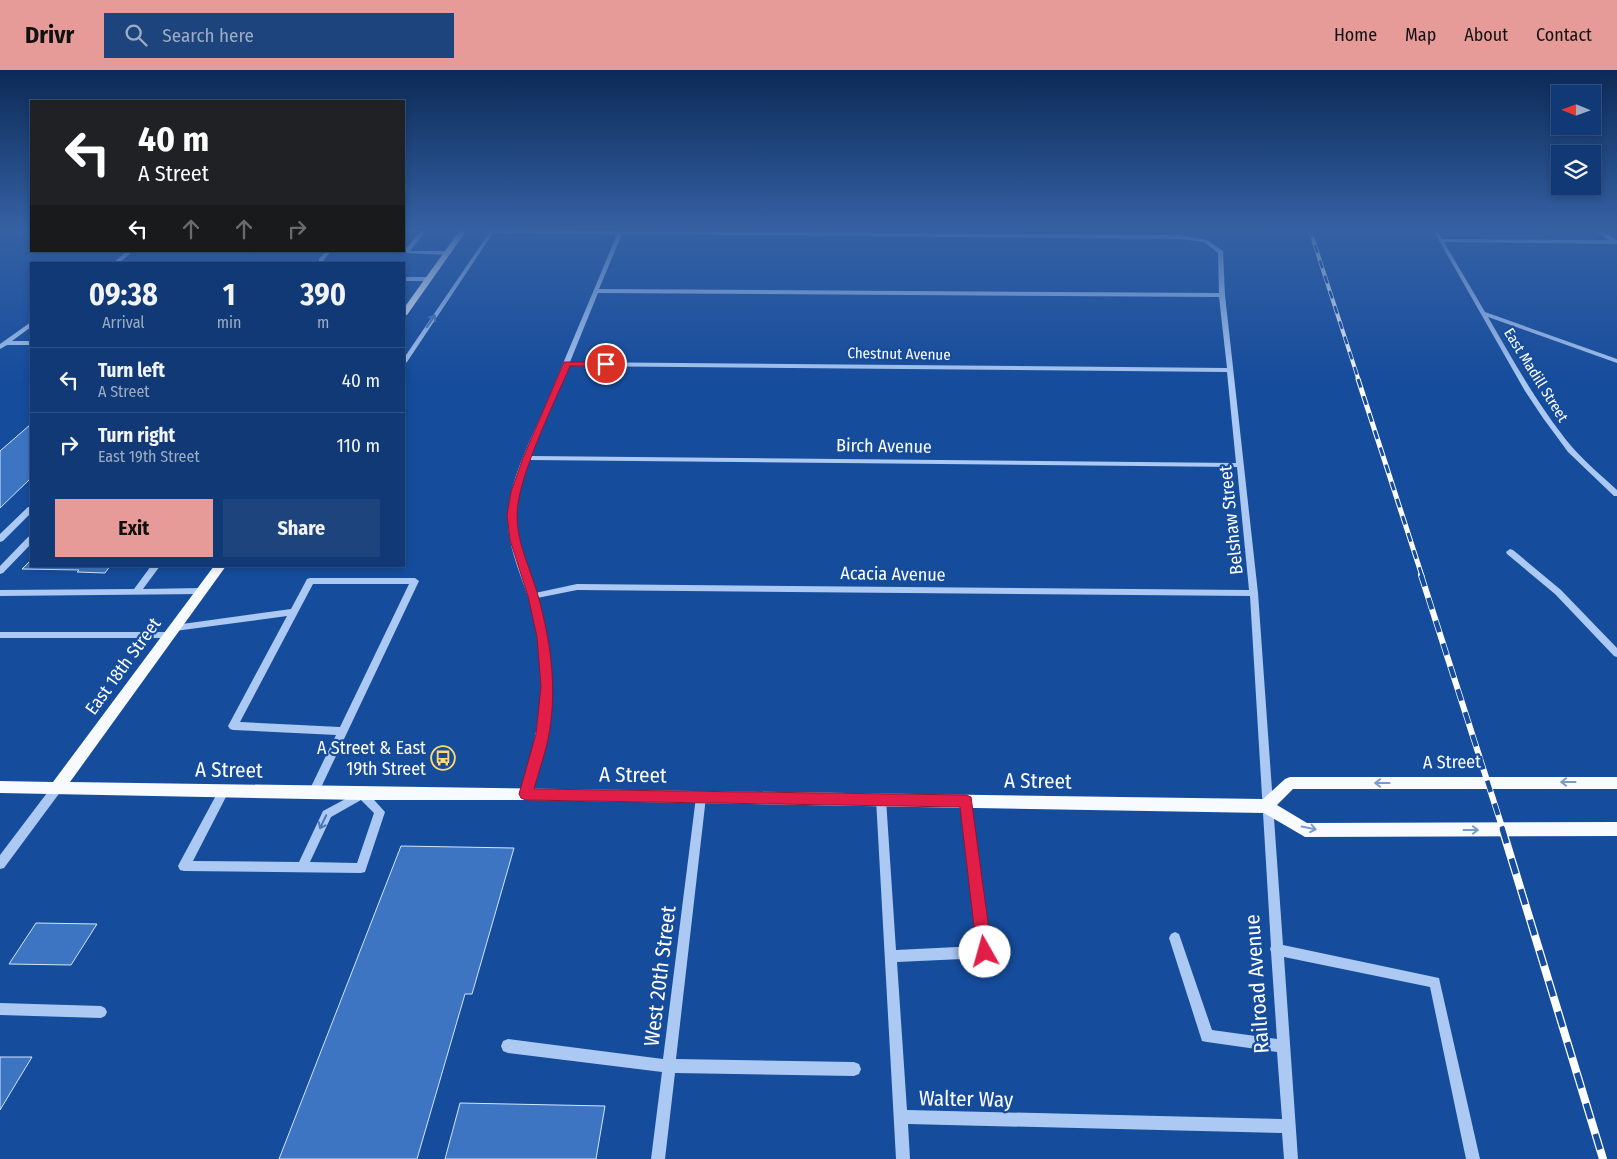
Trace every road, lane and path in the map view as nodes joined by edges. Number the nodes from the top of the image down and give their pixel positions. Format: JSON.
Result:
{"nodes":[{"id":1,"x":427,"y":281,"type":"edge"},
{"id":2,"x":459,"y":281,"type":"edge"},
{"id":3,"x":600,"y":281,"type":"edge"},
{"id":4,"x":1222,"y":281,"type":"edge"},
{"id":5,"x":1464,"y":281,"type":"edge"},
{"id":6,"x":596,"y":291,"type":"junction"},
{"id":7,"x":1222,"y":295,"type":"junction"},
{"id":8,"x":405,"y":312,"type":"edge"},
{"id":9,"x":1482,"y":313,"type":"junction"},
{"id":10,"x":30,"y":325,"type":"edge"},
{"id":11,"x":30,"y":343,"type":"edge"},
{"id":12,"x":3,"y":345,"type":"edge"},
{"id":13,"x":405,"y":361,"type":"edge"},
{"id":14,"x":1617,"y":361,"type":"edge"},
{"id":15,"x":567,"y":364,"type":"junction"},
{"id":16,"x":1231,"y":370,"type":"junction"},
{"id":17,"x":527,"y":458,"type":"junction"},
{"id":18,"x":1241,"y":465,"type":"junction"},
{"id":19,"x":1617,"y":494,"type":"edge"},
{"id":20,"x":30,"y":510,"type":"edge"},
{"id":21,"x":0,"y":539,"type":"edge"},
{"id":22,"x":30,"y":540,"type":"edge"},
{"id":23,"x":1510,"y":552,"type":"dead end"},
{"id":24,"x":155,"y":567,"type":"edge"},
{"id":25,"x":219,"y":567,"type":"edge"},
{"id":26,"x":0,"y":571,"type":"edge"},
{"id":27,"x":202,"y":591,"type":"junction"},
{"id":28,"x":136,"y":592,"type":"junction"},
{"id":29,"x":0,"y":593,"type":"edge"},
{"id":30,"x":1254,"y":593,"type":"junction"},
{"id":31,"x":533,"y":596,"type":"junction"},
{"id":32,"x":294,"y":612,"type":"junction"},
{"id":33,"x":172,"y":631,"type":"junction"},
{"id":34,"x":0,"y":635,"type":"edge"},
{"id":35,"x":1617,"y":654,"type":"edge"},
{"id":36,"x":343,"y":731,"type":"junction"},
{"id":37,"x":1617,"y":782,"type":"edge"},
{"id":38,"x":0,"y":787,"type":"edge"},
{"id":39,"x":56,"y":788,"type":"junction"},
{"id":40,"x":224,"y":791,"type":"junction"},
{"id":41,"x":313,"y":793,"type":"junction"},
{"id":42,"x":362,"y":794,"type":"junction"},
{"id":43,"x":526,"y":794,"type":"junction"},
{"id":44,"x":701,"y":797,"type":"junction"},
{"id":45,"x":881,"y":800,"type":"junction"},
{"id":46,"x":966,"y":801,"type":"junction"},
{"id":47,"x":1266,"y":806,"type":"junction"},
{"id":48,"x":1617,"y":830,"type":"edge"},
{"id":49,"x":0,"y":864,"type":"edge"},
{"id":50,"x":302,"y":867,"type":"junction"},
{"id":51,"x":1175,"y":938,"type":"dead end"},
{"id":52,"x":1276,"y":949,"type":"junction"},
{"id":53,"x":891,"y":956,"type":"junction"},
{"id":54,"x":0,"y":1009,"type":"edge"},
{"id":55,"x":101,"y":1012,"type":"dead end"},
{"id":56,"x":508,"y":1046,"type":"dead end"},
{"id":57,"x":1282,"y":1046,"type":"junction"},
{"id":58,"x":670,"y":1066,"type":"junction"},
{"id":59,"x":854,"y":1069,"type":"dead end"},
{"id":60,"x":902,"y":1117,"type":"junction"},
{"id":61,"x":1288,"y":1126,"type":"junction"},
{"id":62,"x":658,"y":1159,"type":"edge"},
{"id":63,"x":903,"y":1159,"type":"edge"},
{"id":64,"x":1291,"y":1159,"type":"edge"},
{"id":65,"x":1473,"y":1159,"type":"edge"}],
"edges":[{"from":1,"to":8,"type":"main road"},
{"from":13,"to":2,"type":"street","one_way":true},
{"from":3,"to":6,"type":"street"},
{"from":4,"to":7,"type":"street","name":"Belshaw Street"},
{"from":5,"to":9,"type":"street","name":"East Madill Street"},
{"from":6,"to":7,"type":"street"},
{"from":6,"to":15,"type":"street"},
{"from":7,"to":16,"type":"street","name":"Belshaw Street"},
{"from":9,"to":14,"type":"street"},
{"from":9,"to":19,"type":"street","name":"East Madill Street"},
{"from":10,"to":12,"type":"street"},
{"from":11,"to":12,"type":"street"},
{"from":15,"to":16,"type":"street","name":"Chestnut Avenue"},
{"from":15,"to":17,"type":"street"},
{"from":16,"to":18,"type":"street","name":"Belshaw Street"},
{"from":17,"to":18,"type":"street","name":"Birch Avenue"},
{"from":17,"to":31,"type":"street"},
{"from":18,"to":30,"type":"street","name":"Belshaw Street"},
{"from":20,"to":21,"type":"street"},
{"from":22,"to":26,"type":"street"},
{"from":23,"to":35,"type":"street"},
{"from":24,"to":28,"type":"street"},
{"from":25,"to":27,"type":"main road","name":"East 18th Street"},
{"from":27,"to":28,"type":"street"},
{"from":27,"to":33,"type":"main road","name":"East 18th Street"},
{"from":28,"to":29,"type":"street"},
{"from":30,"to":31,"type":"street","name":"Acacia Avenue"},
{"from":30,"to":47,"type":"street","name":"Belshaw Street"},
{"from":31,"to":43,"type":"street"},
{"from":32,"to":33,"type":"street"},
{"from":32,"to":36,"type":"street"},
{"from":32,"to":36,"type":"street"},
{"from":33,"to":34,"type":"street"},
{"from":33,"to":39,"type":"main road","name":"East 18th Street"},
{"from":36,"to":41,"type":"street"},
{"from":37,"to":47,"type":"main road","name":"A Street","one_way":true},
{"from":38,"to":39,"type":"main road","name":"A Street"},
{"from":39,"to":40,"type":"main road","name":"A Street"},
{"from":39,"to":49,"type":"street"},
{"from":40,"to":41,"type":"main road","name":"A Street"},
{"from":40,"to":50,"type":"street"},
{"from":41,"to":42,"type":"main road","name":"A Street"},
{"from":42,"to":43,"type":"main road","name":"A Street"},
{"from":42,"to":50,"type":"street","one_way":true},
{"from":42,"to":50,"type":"street"},
{"from":43,"to":44,"type":"main road","name":"A Street"},
{"from":44,"to":45,"type":"main road","name":"A Street"},
{"from":44,"to":58,"type":"street","name":"West 20th Street"},
{"from":45,"to":46,"type":"main road","name":"A Street"},
{"from":45,"to":53,"type":"street","name":"Walter Way"},
{"from":46,"to":47,"type":"main road","name":"A Street"},
{"from":46,"to":53,"type":"street"},
{"from":47,"to":48,"type":"main road","one_way":true},
{"from":47,"to":52,"type":"street","name":"Railroad Avenue"},
{"from":51,"to":57,"type":"street"},
{"from":52,"to":57,"type":"street","name":"Railroad Avenue"},
{"from":52,"to":65,"type":"street"},
{"from":53,"to":60,"type":"street","name":"Walter Way"},
{"from":54,"to":55,"type":"street"},
{"from":56,"to":58,"type":"street"},
{"from":57,"to":61,"type":"street","name":"Railroad Avenue"},
{"from":58,"to":59,"type":"street"},
{"from":58,"to":62,"type":"street","name":"West 20th Street"},
{"from":60,"to":61,"type":"street","name":"Walter Way"},
{"from":60,"to":63,"type":"street"},
{"from":61,"to":64,"type":"street","name":"Railroad Avenue"}]}
